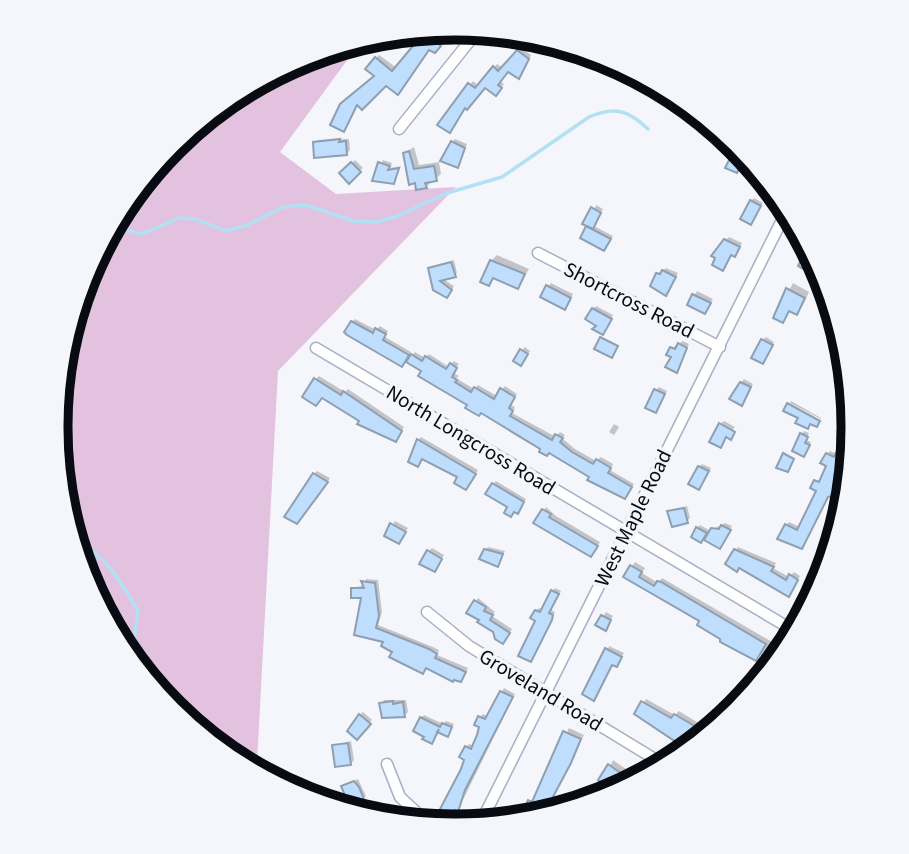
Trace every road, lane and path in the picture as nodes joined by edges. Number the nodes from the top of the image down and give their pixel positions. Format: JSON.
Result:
{"nodes":[{"id":1,"x":470,"y":41,"type":"edge"},
{"id":2,"x":399,"y":129,"type":"dead end"},
{"id":3,"x":781,"y":221,"type":"edge"},
{"id":4,"x":538,"y":253,"type":"dead end"},
{"id":5,"x":720,"y":347,"type":"junction"},
{"id":6,"x":316,"y":348,"type":"dead end"},
{"id":7,"x":626,"y":531,"type":"junction"},
{"id":8,"x":427,"y":612,"type":"dead end"},
{"id":9,"x":785,"y":626,"type":"edge"},
{"id":10,"x":547,"y":693,"type":"junction"},
{"id":11,"x":654,"y":758,"type":"edge"},
{"id":12,"x":387,"y":764,"type":"dead end"},
{"id":13,"x":416,"y":811,"type":"edge"},
{"id":14,"x":486,"y":812,"type":"edge"}],
"edges":[{"from":1,"to":2,"type":"street"},
{"from":3,"to":5,"type":"street","name":"West Maple Road"},
{"from":4,"to":5,"type":"street","name":"Shortcross Road"},
{"from":5,"to":7,"type":"street","name":"West Maple Road"},
{"from":6,"to":7,"type":"street","name":"North Longcross Road"},
{"from":7,"to":9,"type":"street","name":"North Longcross Road"},
{"from":7,"to":10,"type":"street","name":"West Maple Road"},
{"from":8,"to":10,"type":"street","name":"Groveland Road"},
{"from":10,"to":11,"type":"street","name":"Groveland Road"},
{"from":10,"to":14,"type":"street","name":"West Maple Road"},
{"from":12,"to":13,"type":"street"}]}
